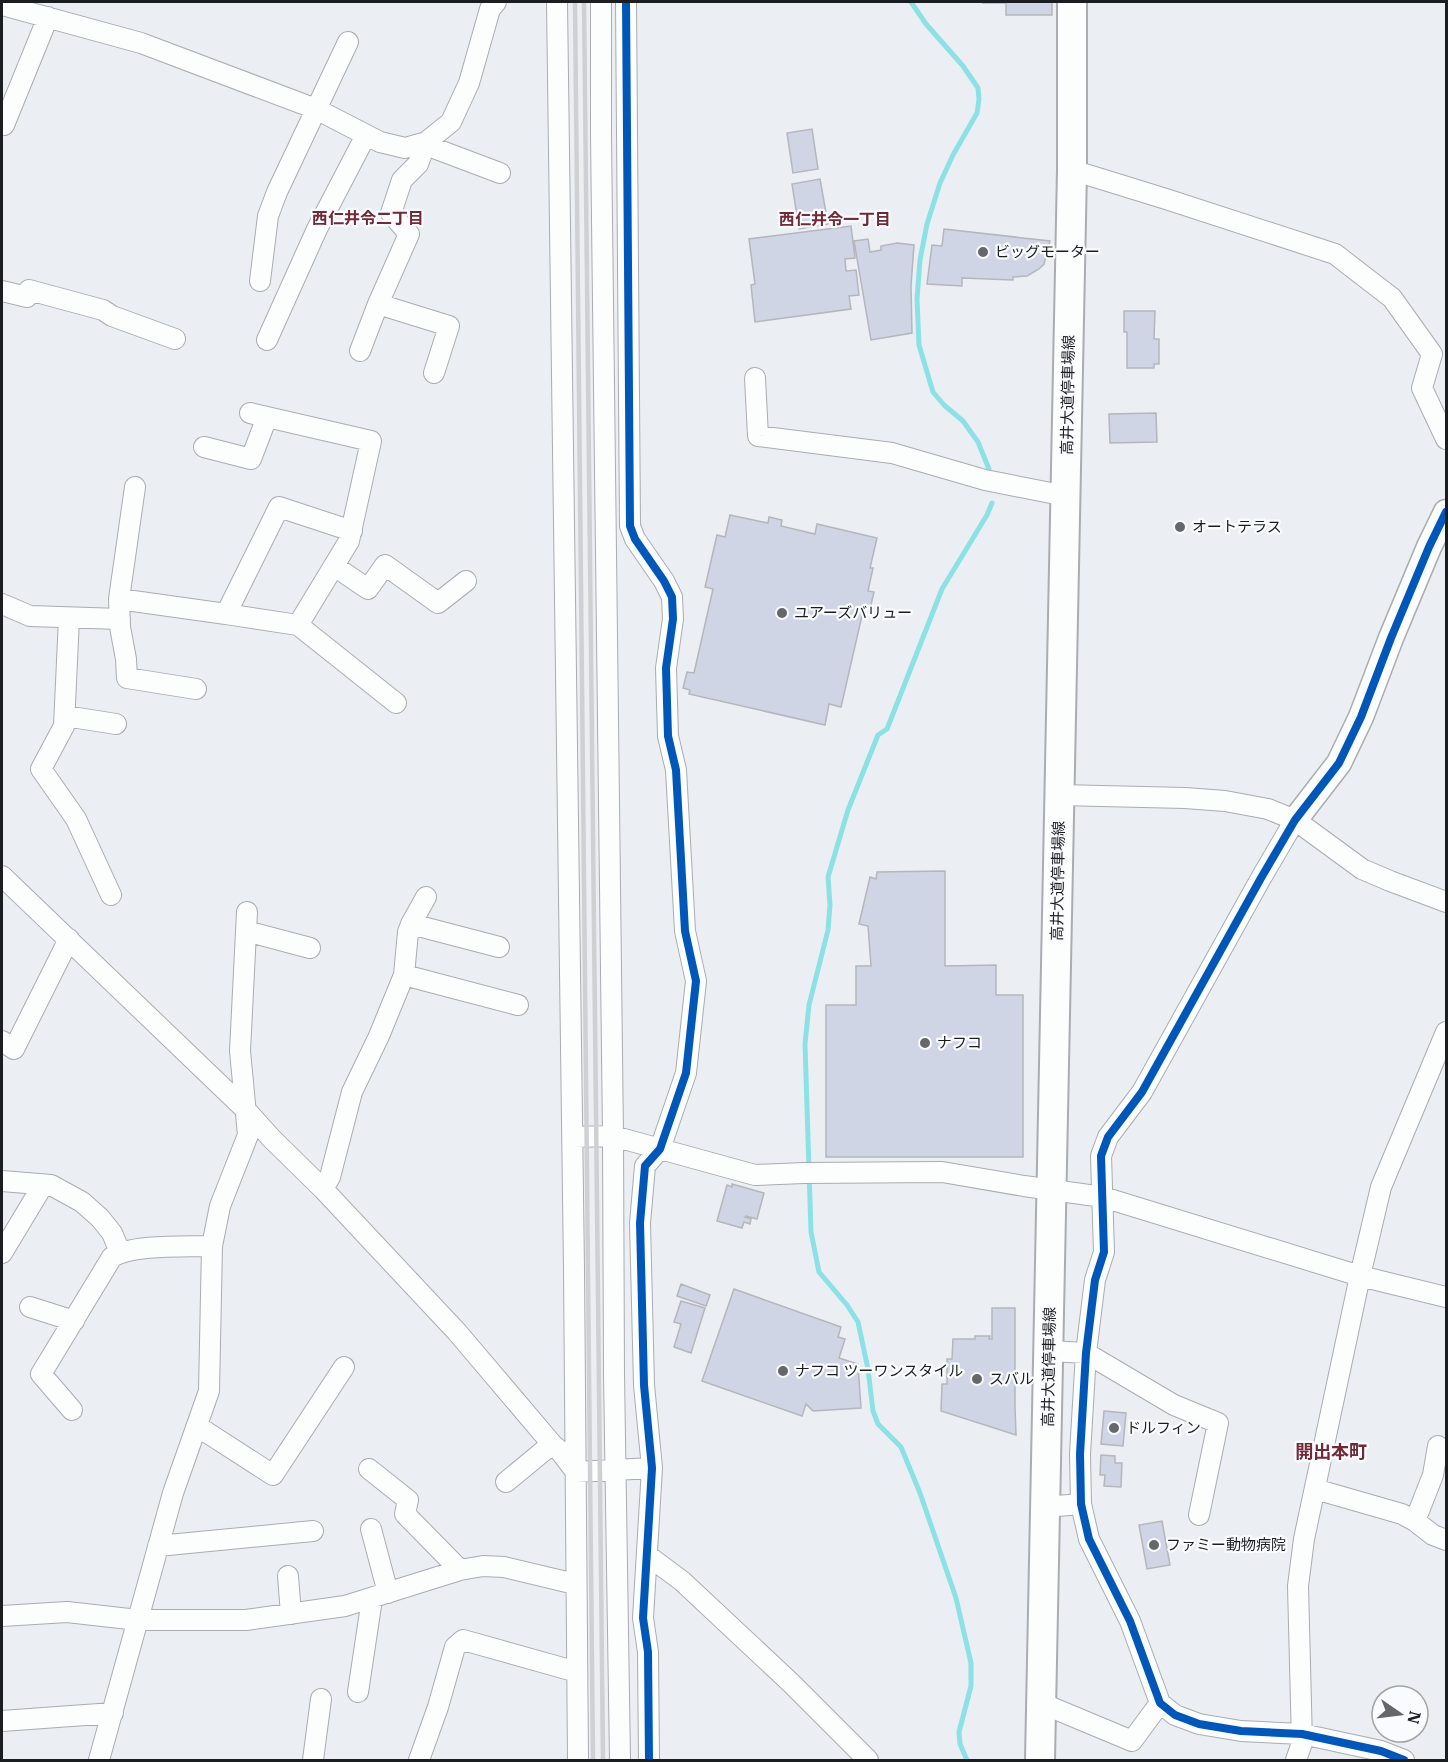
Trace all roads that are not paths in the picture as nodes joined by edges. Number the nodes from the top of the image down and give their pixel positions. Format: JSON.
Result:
{"nodes":[{"id":1,"x":496,"y":2,"type":"edge"},
{"id":2,"x":557,"y":2,"type":"edge"},
{"id":3,"x":601,"y":2,"type":"edge"},
{"id":4,"x":626,"y":2,"type":"edge"},
{"id":5,"x":1072,"y":2,"type":"edge"},
{"id":6,"x":2,"y":5,"type":"edge"},
{"id":7,"x":48,"y":17,"type":"junction"},
{"id":8,"x":348,"y":42,"type":"dead end"},
{"id":9,"x":316,"y":109,"type":"junction"},
{"id":10,"x":4,"y":125,"type":"dead end"},
{"id":11,"x":366,"y":135,"type":"junction"},
{"id":12,"x":426,"y":142,"type":"junction"},
{"id":13,"x":1072,"y":170,"type":"junction"},
{"id":14,"x":500,"y":173,"type":"dead end"},
{"id":15,"x":260,"y":281,"type":"dead end"},
{"id":16,"x":2,"y":291,"type":"edge"},
{"id":17,"x":378,"y":304,"type":"junction"},
{"id":18,"x":175,"y":339,"type":"dead end"},
{"id":19,"x":267,"y":339,"type":"dead end"},
{"id":20,"x":360,"y":351,"type":"dead end"},
{"id":21,"x":434,"y":373,"type":"dead end"},
{"id":22,"x":755,"y":378,"type":"dead end"},
{"id":23,"x":1446,"y":438,"type":"edge"},
{"id":24,"x":204,"y":447,"type":"dead end"},
{"id":25,"x":135,"y":487,"type":"dead end"},
{"id":26,"x":1066,"y":496,"type":"junction"},
{"id":27,"x":1446,"y":512,"type":"edge"},
{"id":28,"x":352,"y":531,"type":"junction"},
{"id":29,"x":333,"y":566,"type":"junction"},
{"id":30,"x":466,"y":581,"type":"dead end"},
{"id":31,"x":119,"y":599,"type":"junction"},
{"id":32,"x":2,"y":604,"type":"edge"},
{"id":33,"x":226,"y":614,"type":"junction"},
{"id":34,"x":69,"y":618,"type":"junction"},
{"id":35,"x":120,"y":619,"type":"junction"},
{"id":36,"x":298,"y":625,"type":"junction"},
{"id":37,"x":196,"y":689,"type":"dead end"},
{"id":38,"x":396,"y":703,"type":"dead end"},
{"id":39,"x":65,"y":716,"type":"junction"},
{"id":40,"x":116,"y":724,"type":"dead end"},
{"id":41,"x":1060,"y":795,"type":"junction"},
{"id":42,"x":1295,"y":820,"type":"junction"},
{"id":43,"x":2,"y":876,"type":"edge"},
{"id":44,"x":111,"y":895,"type":"dead end"},
{"id":45,"x":426,"y":897,"type":"dead end"},
{"id":46,"x":1446,"y":902,"type":"edge"},
{"id":47,"x":411,"y":924,"type":"junction"},
{"id":48,"x":69,"y":939,"type":"junction"},
{"id":49,"x":499,"y":947,"type":"dead end"},
{"id":50,"x":310,"y":948,"type":"dead end"},
{"id":51,"x":404,"y":975,"type":"junction"},
{"id":52,"x":518,"y":1005,"type":"dead end"},
{"id":53,"x":1446,"y":1032,"type":"edge"},
{"id":54,"x":2,"y":1041,"type":"edge"},
{"id":55,"x":246,"y":1110,"type":"junction"},
{"id":56,"x":613,"y":1136,"type":"junction"},
{"id":57,"x":573,"y":1137,"type":"junction"},
{"id":58,"x":660,"y":1149,"type":"junction"},
{"id":59,"x":2,"y":1181,"type":"edge"},
{"id":60,"x":43,"y":1185,"type":"junction"},
{"id":61,"x":323,"y":1189,"type":"junction"},
{"id":62,"x":1052,"y":1189,"type":"junction"},
{"id":63,"x":1103,"y":1197,"type":"junction"},
{"id":64,"x":212,"y":1246,"type":"junction"},
{"id":65,"x":120,"y":1252,"type":"junction"},
{"id":66,"x":2,"y":1253,"type":"edge"},
{"id":67,"x":1360,"y":1276,"type":"junction"},
{"id":68,"x":1446,"y":1297,"type":"edge"},
{"id":69,"x":30,"y":1307,"type":"dead end"},
{"id":70,"x":74,"y":1321,"type":"junction"},
{"id":71,"x":1050,"y":1351,"type":"junction"},
{"id":72,"x":1086,"y":1353,"type":"junction"},
{"id":73,"x":344,"y":1367,"type":"dead end"},
{"id":74,"x":72,"y":1410,"type":"dead end"},
{"id":75,"x":197,"y":1426,"type":"junction"},
{"id":76,"x":552,"y":1444,"type":"junction"},
{"id":77,"x":1438,"y":1446,"type":"dead end"},
{"id":78,"x":652,"y":1468,"type":"junction"},
{"id":79,"x":369,"y":1469,"type":"dead end"},
{"id":80,"x":615,"y":1470,"type":"junction"},
{"id":81,"x":576,"y":1472,"type":"junction"},
{"id":82,"x":506,"y":1482,"type":"dead end"},
{"id":83,"x":1315,"y":1489,"type":"junction"},
{"id":84,"x":1081,"y":1504,"type":"junction"},
{"id":85,"x":1045,"y":1507,"type":"junction"},
{"id":86,"x":1199,"y":1515,"type":"dead end"},
{"id":87,"x":1415,"y":1521,"type":"junction"},
{"id":88,"x":371,"y":1529,"type":"dead end"},
{"id":89,"x":313,"y":1531,"type":"dead end"},
{"id":90,"x":1446,"y":1540,"type":"edge"},
{"id":91,"x":158,"y":1546,"type":"junction"},
{"id":92,"x":648,"y":1555,"type":"junction"},
{"id":93,"x":460,"y":1570,"type":"junction"},
{"id":94,"x":288,"y":1576,"type":"dead end"},
{"id":95,"x":575,"y":1584,"type":"junction"},
{"id":96,"x":380,"y":1596,"type":"junction"},
{"id":97,"x":291,"y":1614,"type":"junction"},
{"id":98,"x":2,"y":1616,"type":"edge"},
{"id":99,"x":138,"y":1620,"type":"junction"},
{"id":100,"x":577,"y":1672,"type":"junction"},
{"id":101,"x":358,"y":1692,"type":"dead end"},
{"id":102,"x":321,"y":1699,"type":"dead end"},
{"id":103,"x":1041,"y":1703,"type":"junction"},
{"id":104,"x":1160,"y":1703,"type":"junction"},
{"id":105,"x":113,"y":1713,"type":"junction"},
{"id":106,"x":2,"y":1721,"type":"edge"},
{"id":107,"x":1302,"y":1734,"type":"junction"},
{"id":108,"x":99,"y":1761,"type":"edge"},
{"id":109,"x":313,"y":1761,"type":"edge"},
{"id":110,"x":419,"y":1761,"type":"edge"},
{"id":111,"x":578,"y":1761,"type":"edge"},
{"id":112,"x":620,"y":1761,"type":"edge"},
{"id":113,"x":649,"y":1761,"type":"edge"},
{"id":114,"x":868,"y":1761,"type":"edge"},
{"id":115,"x":1040,"y":1761,"type":"edge"},
{"id":116,"x":1296,"y":1761,"type":"edge"},
{"id":117,"x":1404,"y":1761,"type":"edge"}],
"edges":[{"from":1,"to":12,"type":"street"},
{"from":2,"to":57,"type":"street"},
{"from":3,"to":56,"type":"street"},
{"from":4,"to":58,"type":"street"},
{"from":5,"to":13,"type":"main road","name":"高井大道停車場線"},
{"from":6,"to":7,"type":"street"},
{"from":7,"to":9,"type":"street"},
{"from":7,"to":10,"type":"street"},
{"from":8,"to":9,"type":"street"},
{"from":9,"to":11,"type":"street"},
{"from":9,"to":15,"type":"street"},
{"from":11,"to":12,"type":"street"},
{"from":11,"to":19,"type":"street"},
{"from":12,"to":14,"type":"street"},
{"from":12,"to":17,"type":"street"},
{"from":13,"to":23,"type":"street"},
{"from":13,"to":26,"type":"main road","name":"高井大道停車場線"},
{"from":16,"to":18,"type":"street"},
{"from":17,"to":20,"type":"street"},
{"from":17,"to":21,"type":"street"},
{"from":22,"to":26,"type":"street"},
{"from":24,"to":28,"type":"street"},
{"from":25,"to":31,"type":"street"},
{"from":26,"to":41,"type":"main road","name":"高井大道停車場線"},
{"from":27,"to":42,"type":"street"},
{"from":28,"to":29,"type":"street"},
{"from":28,"to":33,"type":"street"},
{"from":29,"to":30,"type":"street"},
{"from":29,"to":36,"type":"street"},
{"from":31,"to":33,"type":"street"},
{"from":31,"to":35,"type":"street"},
{"from":32,"to":34,"type":"street"},
{"from":33,"to":36,"type":"street"},
{"from":34,"to":35,"type":"street"},
{"from":34,"to":39,"type":"street"},
{"from":35,"to":37,"type":"street"},
{"from":36,"to":38,"type":"street"},
{"from":39,"to":40,"type":"street"},
{"from":39,"to":44,"type":"street"},
{"from":41,"to":42,"type":"street"},
{"from":41,"to":62,"type":"main road","name":"高井大道停車場線"},
{"from":42,"to":46,"type":"street"},
{"from":42,"to":63,"type":"street"},
{"from":43,"to":48,"type":"street"},
{"from":45,"to":47,"type":"street"},
{"from":47,"to":49,"type":"street"},
{"from":47,"to":51,"type":"street"},
{"from":48,"to":54,"type":"street"},
{"from":48,"to":55,"type":"street"},
{"from":50,"to":55,"type":"street"},
{"from":51,"to":52,"type":"street"},
{"from":51,"to":61,"type":"street"},
{"from":53,"to":67,"type":"street"},
{"from":55,"to":61,"type":"street"},
{"from":55,"to":64,"type":"street"},
{"from":56,"to":57,"type":"street"},
{"from":56,"to":58,"type":"street"},
{"from":56,"to":80,"type":"street"},
{"from":57,"to":81,"type":"street"},
{"from":58,"to":62,"type":"street"},
{"from":58,"to":78,"type":"street"},
{"from":59,"to":60,"type":"street"},
{"from":60,"to":65,"type":"street"},
{"from":60,"to":66,"type":"street"},
{"from":61,"to":76,"type":"street"},
{"from":62,"to":63,"type":"street"},
{"from":62,"to":71,"type":"main road","name":"高井大道停車場線"},
{"from":63,"to":67,"type":"street"},
{"from":63,"to":72,"type":"street"},
{"from":64,"to":65,"type":"street"},
{"from":64,"to":75,"type":"street"},
{"from":65,"to":70,"type":"street"},
{"from":67,"to":68,"type":"street"},
{"from":67,"to":83,"type":"street"},
{"from":69,"to":70,"type":"street"},
{"from":70,"to":74,"type":"street"},
{"from":71,"to":72,"type":"street"},
{"from":71,"to":85,"type":"main road","name":"高井大道停車場線"},
{"from":72,"to":84,"type":"street"},
{"from":72,"to":86,"type":"street"},
{"from":73,"to":75,"type":"street"},
{"from":75,"to":91,"type":"street"},
{"from":76,"to":81,"type":"street"},
{"from":76,"to":82,"type":"street"},
{"from":77,"to":87,"type":"street"},
{"from":78,"to":80,"type":"street"},
{"from":78,"to":92,"type":"street"},
{"from":79,"to":93,"type":"street"},
{"from":80,"to":81,"type":"street"},
{"from":80,"to":112,"type":"street"},
{"from":81,"to":95,"type":"street"},
{"from":83,"to":87,"type":"street"},
{"from":83,"to":107,"type":"street"},
{"from":84,"to":85,"type":"street"},
{"from":84,"to":104,"type":"street"},
{"from":85,"to":103,"type":"main road","name":"高井大道停車場線"},
{"from":87,"to":90,"type":"street"},
{"from":88,"to":96,"type":"street"},
{"from":89,"to":91,"type":"street"},
{"from":91,"to":99,"type":"street"},
{"from":92,"to":113,"type":"street"},
{"from":92,"to":114,"type":"street"},
{"from":93,"to":95,"type":"street"},
{"from":93,"to":96,"type":"street"},
{"from":94,"to":97,"type":"street"},
{"from":95,"to":100,"type":"street"},
{"from":96,"to":97,"type":"street"},
{"from":96,"to":101,"type":"street"},
{"from":97,"to":99,"type":"street"},
{"from":98,"to":99,"type":"street"},
{"from":99,"to":105,"type":"street"},
{"from":100,"to":110,"type":"street"},
{"from":100,"to":111,"type":"street"},
{"from":102,"to":109,"type":"street"},
{"from":103,"to":104,"type":"street"},
{"from":103,"to":115,"type":"main road","name":"高井大道停車場線"},
{"from":104,"to":107,"type":"street"},
{"from":105,"to":106,"type":"street"},
{"from":105,"to":108,"type":"street"},
{"from":107,"to":116,"type":"street"},
{"from":107,"to":117,"type":"street"}]}
